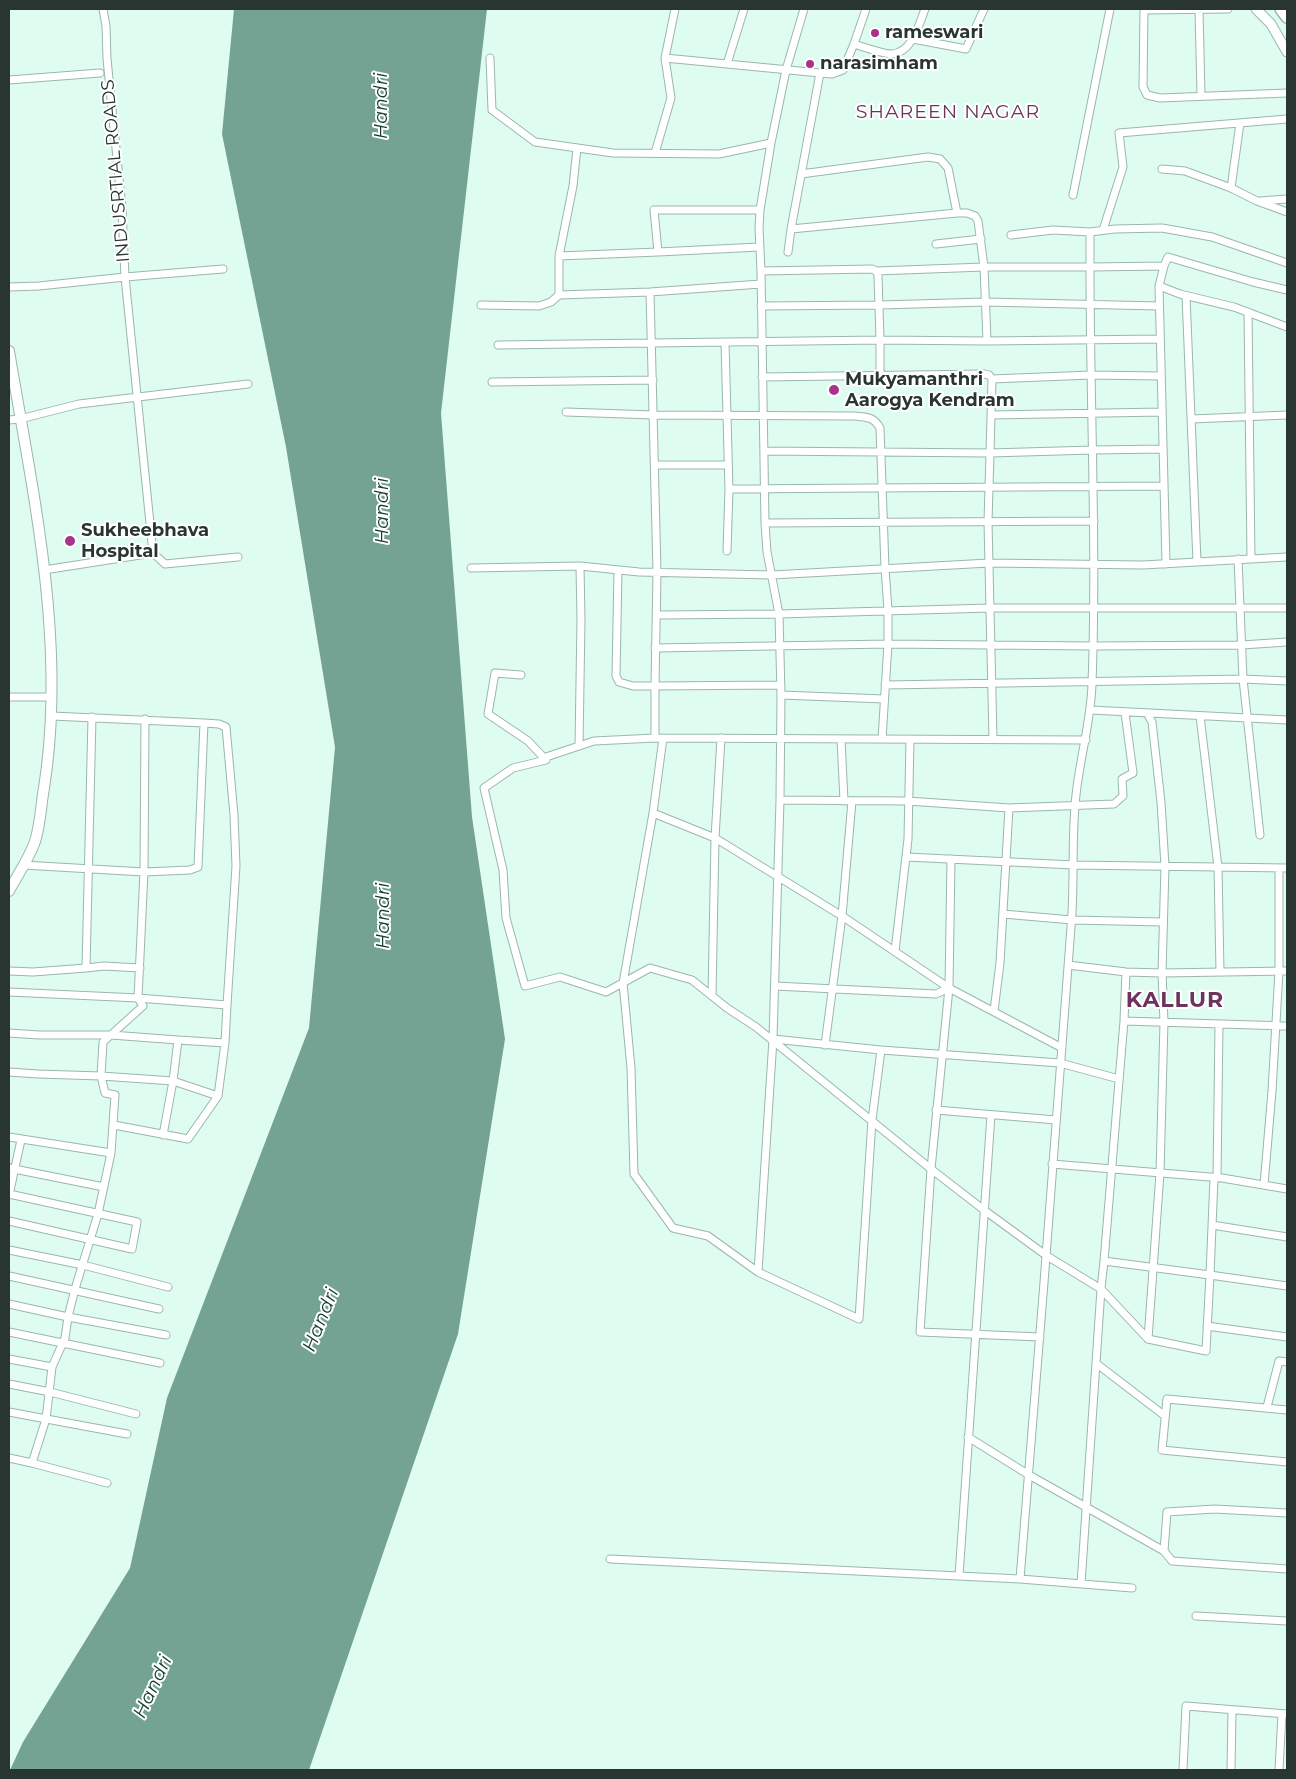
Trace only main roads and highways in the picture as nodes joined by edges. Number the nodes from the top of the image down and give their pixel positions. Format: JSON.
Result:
{"nodes":[{"id":1,"x":1281,"y":9,"type":"edge"},
{"id":2,"x":1287,"y":17,"type":"edge"},
{"id":3,"x":9,"y":351,"type":"edge"},
{"id":4,"x":9,"y":891,"type":"edge"}],
"edges":[{"from":1,"to":2,"type":"highway"},
{"from":3,"to":4,"type":"main road"}]}
